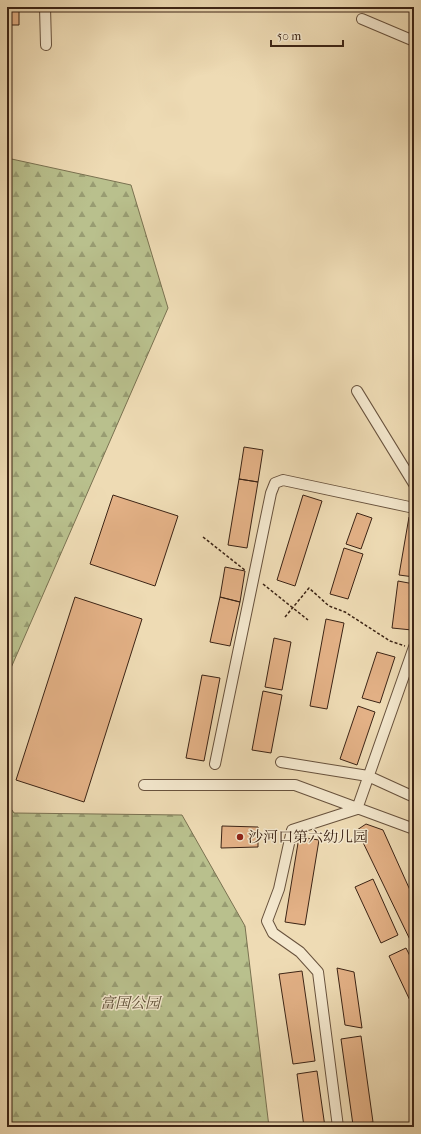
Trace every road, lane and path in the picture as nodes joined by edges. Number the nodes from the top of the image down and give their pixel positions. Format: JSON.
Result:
{"nodes":[{"id":1,"x":45,"y":7,"type":"edge"},
{"id":2,"x":362,"y":19,"type":"dead end"},
{"id":3,"x":414,"y":40,"type":"edge"},
{"id":4,"x":46,"y":45,"type":"dead end"},
{"id":5,"x":357,"y":391,"type":"dead end"},
{"id":6,"x":414,"y":484,"type":"edge"},
{"id":7,"x":414,"y":508,"type":"edge"},
{"id":8,"x":285,"y":617,"type":"dead end"},
{"id":9,"x":414,"y":648,"type":"edge"},
{"id":10,"x":280,"y":762,"type":"dead end"},
{"id":11,"x":215,"y":764,"type":"dead end"},
{"id":12,"x":368,"y":776,"type":"junction"},
{"id":13,"x":144,"y":785,"type":"dead end"},
{"id":14,"x":414,"y":797,"type":"edge"},
{"id":15,"x":357,"y":808,"type":"junction"},
{"id":16,"x":414,"y":830,"type":"edge"},
{"id":17,"x":338,"y":1127,"type":"edge"}],
"edges":[{"from":1,"to":4,"type":"street"},
{"from":2,"to":3,"type":"street"},
{"from":5,"to":6,"type":"street"},
{"from":7,"to":11,"type":"street"},
{"from":8,"to":9,"type":"path"},
{"from":9,"to":12,"type":"street"},
{"from":10,"to":12,"type":"street"},
{"from":12,"to":14,"type":"street"},
{"from":12,"to":15,"type":"street"},
{"from":13,"to":15,"type":"street"},
{"from":15,"to":16,"type":"street"},
{"from":15,"to":17,"type":"street"}]}
